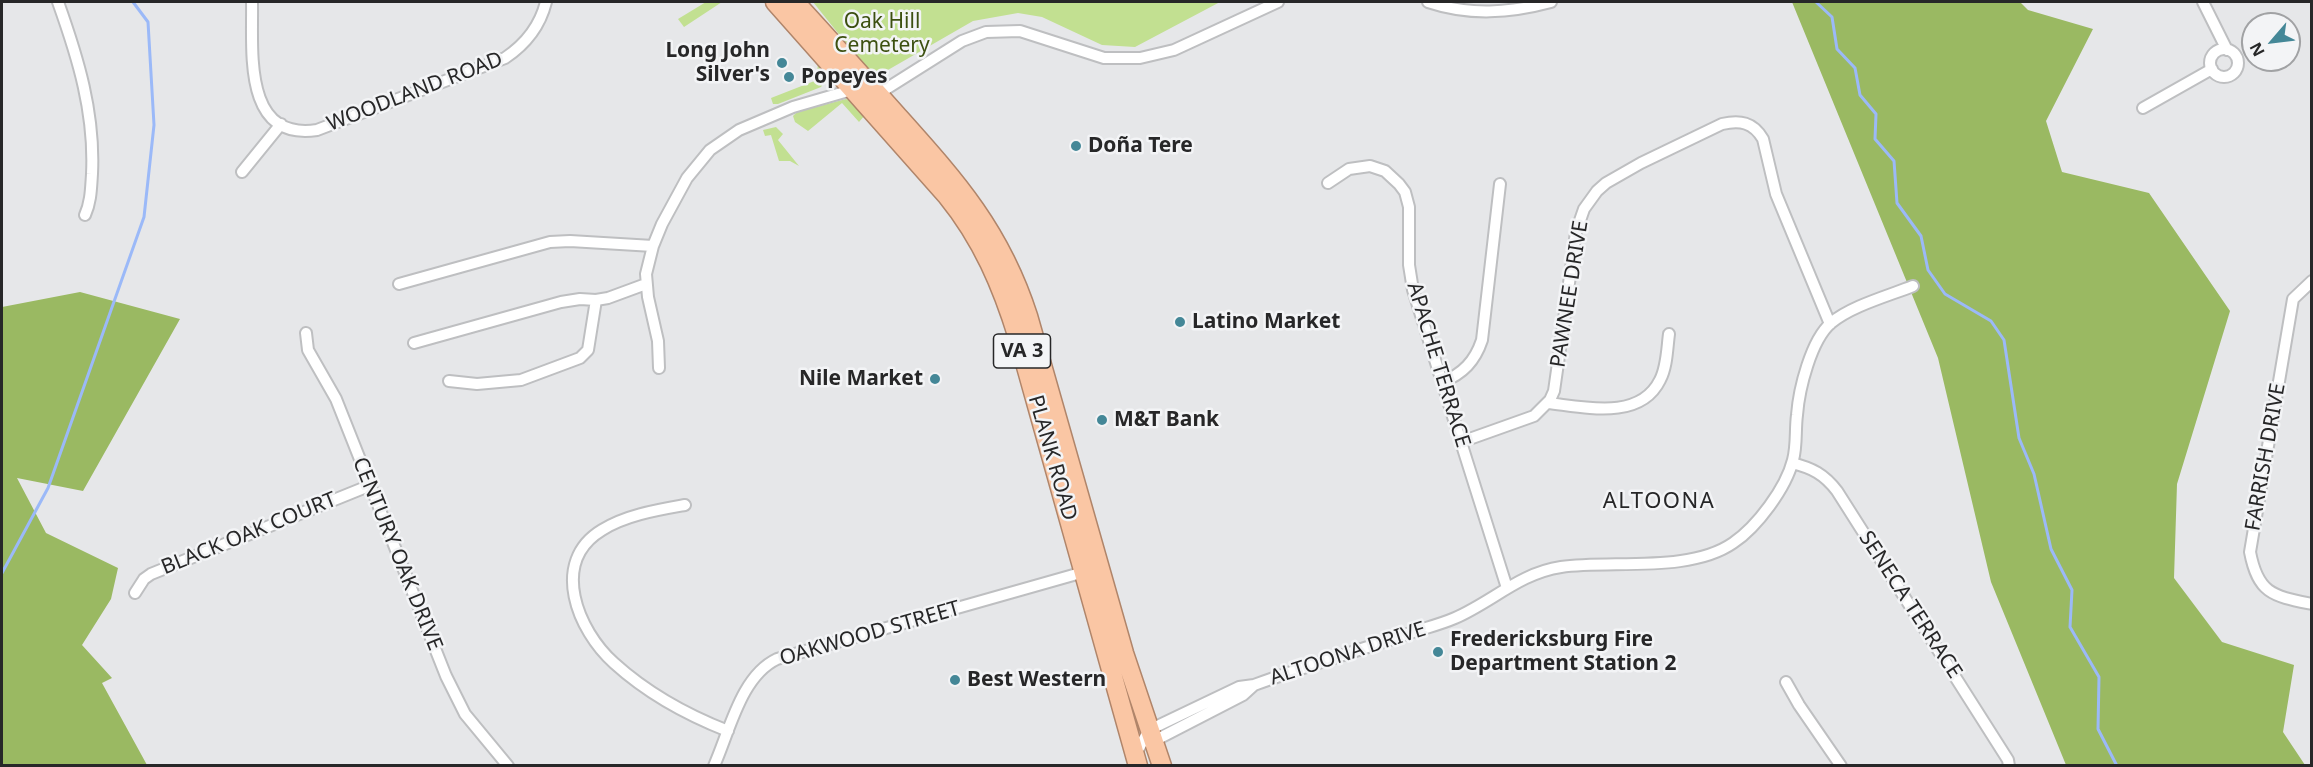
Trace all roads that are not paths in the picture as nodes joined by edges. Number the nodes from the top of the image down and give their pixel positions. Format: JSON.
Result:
{"nodes":[{"id":1,"x":58,"y":2,"type":"edge"},
{"id":2,"x":252,"y":2,"type":"edge"},
{"id":3,"x":546,"y":2,"type":"edge"},
{"id":4,"x":775,"y":2,"type":"edge"},
{"id":5,"x":795,"y":2,"type":"edge"},
{"id":6,"x":1278,"y":2,"type":"edge"},
{"id":7,"x":1428,"y":2,"type":"edge"},
{"id":8,"x":1551,"y":2,"type":"edge"},
{"id":9,"x":2203,"y":2,"type":"edge"},
{"id":10,"x":2228,"y":50,"type":"junction"},
{"id":11,"x":2212,"y":69,"type":"junction"},
{"id":12,"x":852,"y":89,"type":"junction"},
{"id":13,"x":878,"y":94,"type":"junction"},
{"id":14,"x":2143,"y":108,"type":"dead end"},
{"id":15,"x":281,"y":124,"type":"junction"},
{"id":16,"x":242,"y":172,"type":"dead end"},
{"id":17,"x":1328,"y":183,"type":"dead end"},
{"id":18,"x":1500,"y":184,"type":"dead end"},
{"id":19,"x":85,"y":215,"type":"dead end"},
{"id":20,"x":653,"y":246,"type":"junction"},
{"id":21,"x":2312,"y":280,"type":"edge"},
{"id":22,"x":399,"y":284,"type":"dead end"},
{"id":23,"x":646,"y":284,"type":"junction"},
{"id":24,"x":1913,"y":286,"type":"dead end"},
{"id":25,"x":596,"y":300,"type":"junction"},
{"id":26,"x":1830,"y":324,"type":"junction"},
{"id":27,"x":306,"y":333,"type":"dead end"},
{"id":28,"x":1669,"y":334,"type":"dead end"},
{"id":29,"x":414,"y":343,"type":"dead end"},
{"id":30,"x":659,"y":368,"type":"dead end"},
{"id":31,"x":449,"y":381,"type":"dead end"},
{"id":32,"x":1442,"y":382,"type":"junction"},
{"id":33,"x":1548,"y":403,"type":"junction"},
{"id":34,"x":1461,"y":442,"type":"junction"},
{"id":35,"x":1053,"y":460,"type":"junction"},
{"id":36,"x":1792,"y":463,"type":"junction"},
{"id":37,"x":371,"y":484,"type":"junction"},
{"id":38,"x":1076,"y":485,"type":"junction"},
{"id":39,"x":685,"y":505,"type":"dead end"},
{"id":40,"x":1068,"y":514,"type":"junction"},
{"id":41,"x":1089,"y":531,"type":"junction"},
{"id":42,"x":1084,"y":572,"type":"junction"},
{"id":43,"x":1507,"y":588,"type":"junction"},
{"id":44,"x":135,"y":593,"type":"dead end"},
{"id":45,"x":2312,"y":604,"type":"edge"},
{"id":46,"x":1786,"y":682,"type":"dead end"},
{"id":47,"x":728,"y":731,"type":"junction"},
{"id":48,"x":1151,"y":736,"type":"junction"},
{"id":49,"x":1135,"y":762,"type":"edge"},
{"id":50,"x":508,"y":765,"type":"edge"},
{"id":51,"x":714,"y":765,"type":"edge"},
{"id":52,"x":1162,"y":765,"type":"edge"},
{"id":53,"x":1841,"y":765,"type":"edge"},
{"id":54,"x":2009,"y":765,"type":"edge"}],
"edges":[{"from":1,"to":19,"type":"street"},
{"from":2,"to":15,"type":"street"},
{"from":3,"to":15,"type":"street","name":"WOODLAND ROAD"},
{"from":4,"to":12,"type":"highway","number":"VA 3"},
{"from":5,"to":13,"type":"highway","number":"VA 3"},
{"from":6,"to":13,"type":"street"},
{"from":7,"to":8,"type":"street"},
{"from":9,"to":10,"type":"street"},
{"from":10,"to":11,"type":"street"},
{"from":10,"to":11,"type":"street"},
{"from":11,"to":14,"type":"street"},
{"from":12,"to":13,"type":"street"},
{"from":12,"to":20,"type":"street"},
{"from":12,"to":35,"type":"highway","name":"PLANK ROAD","number":"VA 3"},
{"from":13,"to":38,"type":"highway","name":"PLANK ROAD","number":"VA 3"},
{"from":15,"to":16,"type":"street"},
{"from":17,"to":32,"type":"street","name":"APACHE TERRACE"},
{"from":18,"to":32,"type":"street"},
{"from":20,"to":22,"type":"street"},
{"from":20,"to":23,"type":"street"},
{"from":21,"to":45,"type":"street","name":"FARRISH DRIVE"},
{"from":23,"to":25,"type":"street"},
{"from":23,"to":30,"type":"street"},
{"from":24,"to":26,"type":"street","name":"ALTOONA DRIVE"},
{"from":25,"to":29,"type":"street"},
{"from":25,"to":31,"type":"street"},
{"from":26,"to":33,"type":"street","name":"PAWNEE DRIVE"},
{"from":26,"to":36,"type":"street","name":"ALTOONA DRIVE"},
{"from":27,"to":37,"type":"street","name":"CENTURY OAK DRIVE"},
{"from":28,"to":33,"type":"street"},
{"from":32,"to":34,"type":"street","name":"APACHE TERRACE"},
{"from":33,"to":34,"type":"street"},
{"from":34,"to":43,"type":"street","name":"APACHE TERRACE"},
{"from":35,"to":38,"type":"highway"},
{"from":35,"to":40,"type":"highway","name":"PLANK ROAD","number":"VA 3"},
{"from":36,"to":43,"type":"street","name":"ALTOONA DRIVE"},
{"from":36,"to":54,"type":"street","name":"SENECA TERRACE"},
{"from":37,"to":44,"type":"street","name":"BLACK OAK COURT"},
{"from":37,"to":50,"type":"street","name":"CENTURY OAK DRIVE"},
{"from":38,"to":41,"type":"highway","name":"PLANK ROAD","number":"VA 3"},
{"from":39,"to":47,"type":"street"},
{"from":40,"to":41,"type":"highway"},
{"from":40,"to":42,"type":"highway","name":"PLANK ROAD","number":"VA 3"},
{"from":41,"to":48,"type":"highway","name":"PLANK ROAD","number":"VA 3"},
{"from":42,"to":47,"type":"street","name":"OAKWOOD STREET"},
{"from":42,"to":49,"type":"highway","name":"PLANK ROAD","number":"VA 3"},
{"from":43,"to":48,"type":"street","name":"ALTOONA DRIVE"},
{"from":46,"to":53,"type":"street"},
{"from":47,"to":51,"type":"street","name":"OAKWOOD STREET"},
{"from":48,"to":49,"type":"street"},
{"from":48,"to":52,"type":"highway","name":"PLANK ROAD","number":"VA 3"}]}
